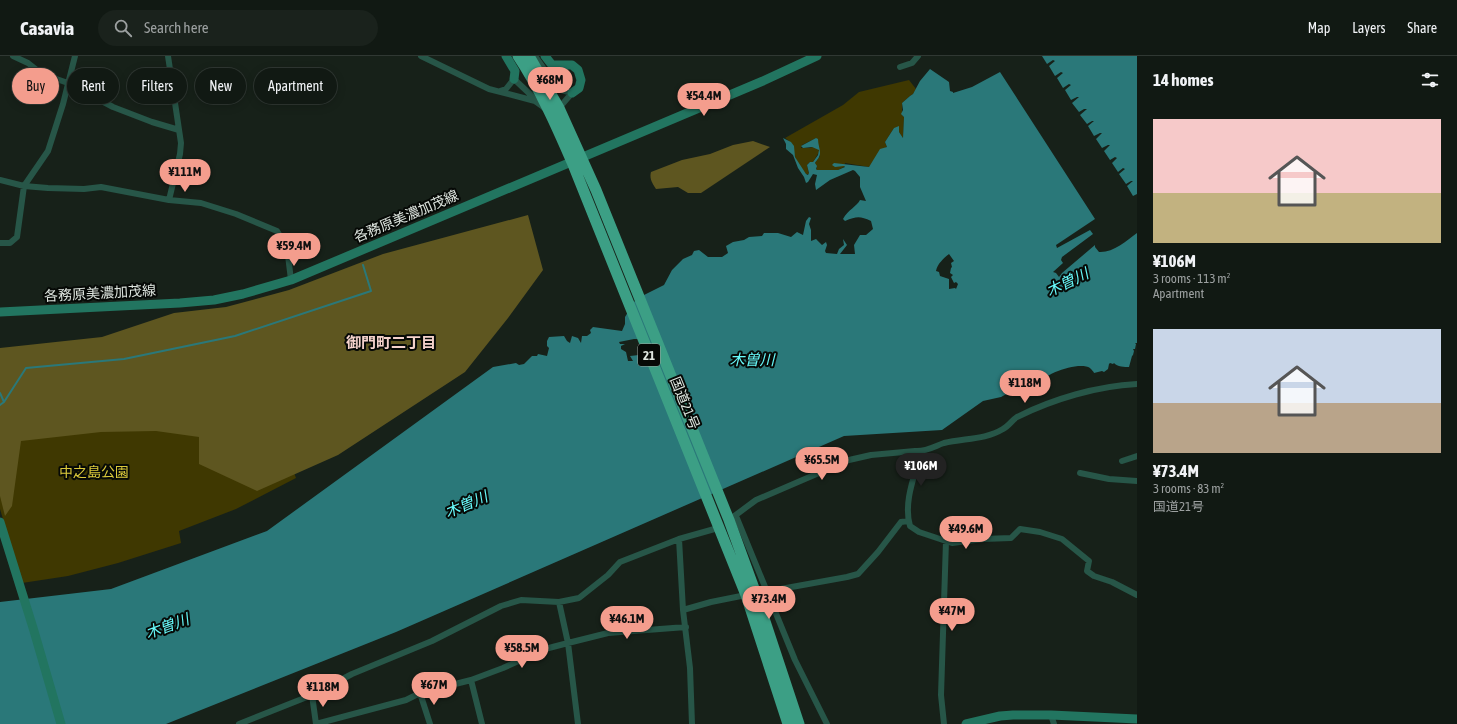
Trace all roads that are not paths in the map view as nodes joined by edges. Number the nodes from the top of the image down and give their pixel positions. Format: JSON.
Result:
{"nodes":[{"id":1,"x":13,"y":56,"type":"edge"},
{"id":2,"x":75,"y":56,"type":"edge"},
{"id":3,"x":168,"y":56,"type":"edge"},
{"id":4,"x":421,"y":56,"type":"edge"},
{"id":5,"x":506,"y":56,"type":"edge"},
{"id":6,"x":518,"y":56,"type":"edge"},
{"id":7,"x":529,"y":56,"type":"edge"},
{"id":8,"x":535,"y":56,"type":"edge"},
{"id":9,"x":546,"y":56,"type":"edge"},
{"id":10,"x":817,"y":56,"type":"edge"},
{"id":11,"x":918,"y":56,"type":"edge"},
{"id":12,"x":900,"y":67,"type":"dead end"},
{"id":13,"x":72,"y":68,"type":"edge"},
{"id":14,"x":514,"y":79,"type":"junction"},
{"id":15,"x":67,"y":83,"type":"edge"},
{"id":16,"x":67,"y":87,"type":"edge"},
{"id":17,"x":500,"y":91,"type":"junction"},
{"id":18,"x":572,"y":93,"type":"junction"},
{"id":19,"x":535,"y":101,"type":"junction"},
{"id":20,"x":107,"y":104,"type":"edge"},
{"id":21,"x":559,"y":108,"type":"junction"},
{"id":22,"x":553,"y":118,"type":"junction"},
{"id":23,"x":179,"y":130,"type":"junction"},
{"id":24,"x":577,"y":160,"type":"junction"},
{"id":25,"x":0,"y":180,"type":"edge"},
{"id":26,"x":24,"y":186,"type":"junction"},
{"id":27,"x":169,"y":200,"type":"junction"},
{"id":28,"x":0,"y":243,"type":"edge"},
{"id":29,"x":291,"y":280,"type":"junction"},
{"id":30,"x":0,"y":312,"type":"edge"},
{"id":31,"x":1137,"y":384,"type":"edge"},
{"id":32,"x":921,"y":452,"type":"junction"},
{"id":33,"x":1137,"y":456,"type":"edge"},
{"id":34,"x":1122,"y":461,"type":"dead end"},
{"id":35,"x":1080,"y":473,"type":"dead end"},
{"id":36,"x":1137,"y":481,"type":"edge"},
{"id":37,"x":730,"y":516,"type":"junction"},
{"id":38,"x":908,"y":521,"type":"junction"},
{"id":39,"x":1,"y":525,"type":"edge"},
{"id":40,"x":718,"y":528,"type":"junction"},
{"id":41,"x":680,"y":539,"type":"junction"},
{"id":42,"x":946,"y":541,"type":"junction"},
{"id":43,"x":756,"y":594,"type":"junction"},
{"id":44,"x":1137,"y":595,"type":"edge"},
{"id":45,"x":559,"y":602,"type":"junction"},
{"id":46,"x":683,"y":610,"type":"junction"},
{"id":47,"x":686,"y":627,"type":"junction"},
{"id":48,"x":568,"y":643,"type":"junction"},
{"id":49,"x":471,"y":680,"type":"junction"},
{"id":50,"x":420,"y":693,"type":"junction"},
{"id":51,"x":312,"y":695,"type":"junction"},
{"id":52,"x":1052,"y":720,"type":"edge"},
{"id":53,"x":1137,"y":720,"type":"edge"},
{"id":54,"x":61,"y":724,"type":"edge"},
{"id":55,"x":239,"y":724,"type":"edge"},
{"id":56,"x":316,"y":724,"type":"edge"},
{"id":57,"x":430,"y":724,"type":"edge"},
{"id":58,"x":482,"y":724,"type":"edge"},
{"id":59,"x":578,"y":724,"type":"edge"},
{"id":60,"x":692,"y":724,"type":"edge"},
{"id":61,"x":788,"y":724,"type":"edge"},
{"id":62,"x":799,"y":724,"type":"edge"},
{"id":63,"x":826,"y":724,"type":"edge"},
{"id":64,"x":944,"y":724,"type":"edge"},
{"id":65,"x":966,"y":724,"type":"edge"}],
"edges":[{"from":1,"to":15,"type":"street"},
{"from":2,"to":13,"type":"street"},
{"from":3,"to":23,"type":"street"},
{"from":4,"to":17,"type":"street"},
{"from":5,"to":14,"type":"main road"},
{"from":6,"to":22,"type":"highway","name":"国道21号","number":"21"},
{"from":7,"to":21,"type":"highway","name":"国道21号","number":"21"},
{"from":8,"to":18,"type":"street"},
{"from":9,"to":18,"type":"main road"},
{"from":10,"to":24,"type":"main road","name":"各務原美濃加茂線"},
{"from":11,"to":12,"type":"street"},
{"from":14,"to":17,"type":"street"},
{"from":14,"to":19,"type":"street"},
{"from":16,"to":26,"type":"street"},
{"from":17,"to":19,"type":"street"},
{"from":18,"to":21,"type":"street"},
{"from":19,"to":22,"type":"street"},
{"from":20,"to":23,"type":"street"},
{"from":21,"to":24,"type":"highway","name":"国道21号","number":"21"},
{"from":22,"to":24,"type":"highway","name":"国道21号","number":"21"},
{"from":23,"to":27,"type":"street"},
{"from":24,"to":29,"type":"main road","name":"各務原美濃加茂線"},
{"from":24,"to":37,"type":"highway","name":"国道21号","number":"21"},
{"from":24,"to":40,"type":"highway","name":"国道21号","number":"21"},
{"from":25,"to":26,"type":"street"},
{"from":26,"to":27,"type":"street"},
{"from":26,"to":28,"type":"street"},
{"from":27,"to":29,"type":"street"},
{"from":29,"to":30,"type":"main road","name":"各務原美濃加茂線"},
{"from":31,"to":32,"type":"street"},
{"from":32,"to":37,"type":"street"},
{"from":32,"to":38,"type":"street"},
{"from":33,"to":34,"type":"street"},
{"from":35,"to":36,"type":"street"},
{"from":37,"to":43,"type":"highway","name":"国道21号","number":"21"},
{"from":38,"to":42,"type":"street"},
{"from":38,"to":43,"type":"street"},
{"from":39,"to":54,"type":"main road"},
{"from":40,"to":41,"type":"street"},
{"from":40,"to":43,"type":"highway","name":"国道21号","number":"21"},
{"from":41,"to":45,"type":"street"},
{"from":41,"to":46,"type":"street"},
{"from":42,"to":44,"type":"street"},
{"from":42,"to":64,"type":"street"},
{"from":43,"to":46,"type":"street"},
{"from":43,"to":61,"type":"highway","name":"国道21号","number":"21"},
{"from":43,"to":62,"type":"highway","name":"国道21号","number":"21"},
{"from":43,"to":63,"type":"street"},
{"from":45,"to":48,"type":"street"},
{"from":45,"to":51,"type":"street"},
{"from":46,"to":47,"type":"street"},
{"from":47,"to":48,"type":"street"},
{"from":47,"to":60,"type":"street"},
{"from":48,"to":49,"type":"street"},
{"from":48,"to":59,"type":"street"},
{"from":49,"to":50,"type":"street"},
{"from":49,"to":58,"type":"street"},
{"from":50,"to":56,"type":"street"},
{"from":50,"to":57,"type":"street"},
{"from":51,"to":55,"type":"street"},
{"from":51,"to":56,"type":"street"},
{"from":52,"to":53,"type":"main road"},
{"from":52,"to":65,"type":"main road"}]}
